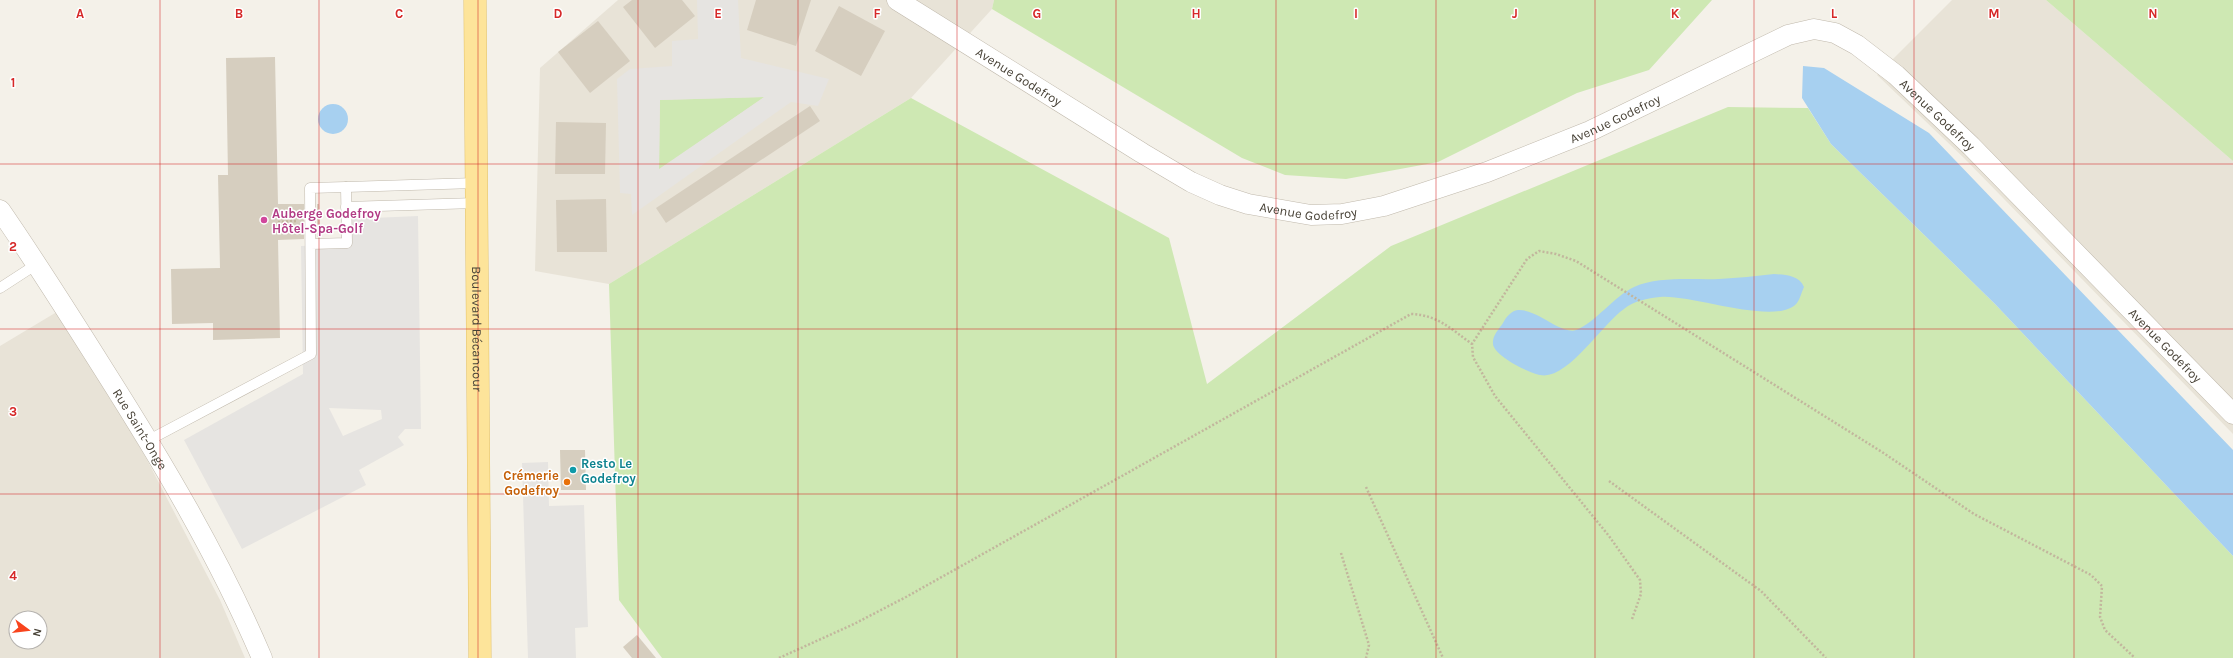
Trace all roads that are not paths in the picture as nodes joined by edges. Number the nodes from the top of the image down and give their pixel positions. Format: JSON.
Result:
{"nodes":[{"id":1,"x":475,"y":0,"type":"edge"},
{"id":2,"x":897,"y":0,"type":"edge"},
{"id":3,"x":346,"y":187,"type":"junction"},
{"id":4,"x":476,"y":193,"type":"junction"},
{"id":5,"x":346,"y":207,"type":"junction"},
{"id":6,"x":0,"y":210,"type":"edge"},
{"id":7,"x":311,"y":244,"type":"junction"},
{"id":8,"x":37,"y":264,"type":"junction"},
{"id":9,"x":0,"y":288,"type":"edge"},
{"id":10,"x":2233,"y":414,"type":"edge"},
{"id":11,"x":149,"y":440,"type":"junction"},
{"id":12,"x":262,"y":658,"type":"edge"},
{"id":13,"x":480,"y":658,"type":"edge"}],
"edges":[{"from":1,"to":4,"type":"main road","name":"Boulevard Bécancour"},
{"from":2,"to":10,"type":"street","name":"Avenue Godefroy"},
{"from":3,"to":4,"type":"lane"},
{"from":3,"to":5,"type":"lane"},
{"from":3,"to":7,"type":"lane"},
{"from":4,"to":5,"type":"lane"},
{"from":4,"to":13,"type":"main road","name":"Boulevard Bécancour"},
{"from":5,"to":7,"type":"lane"},
{"from":6,"to":8,"type":"street","name":"Rue Saint-Onge"},
{"from":7,"to":11,"type":"lane"},
{"from":8,"to":9,"type":"lane"},
{"from":8,"to":11,"type":"street","name":"Rue Saint-Onge"},
{"from":11,"to":12,"type":"street","name":"Rue Saint-Onge"}]}
